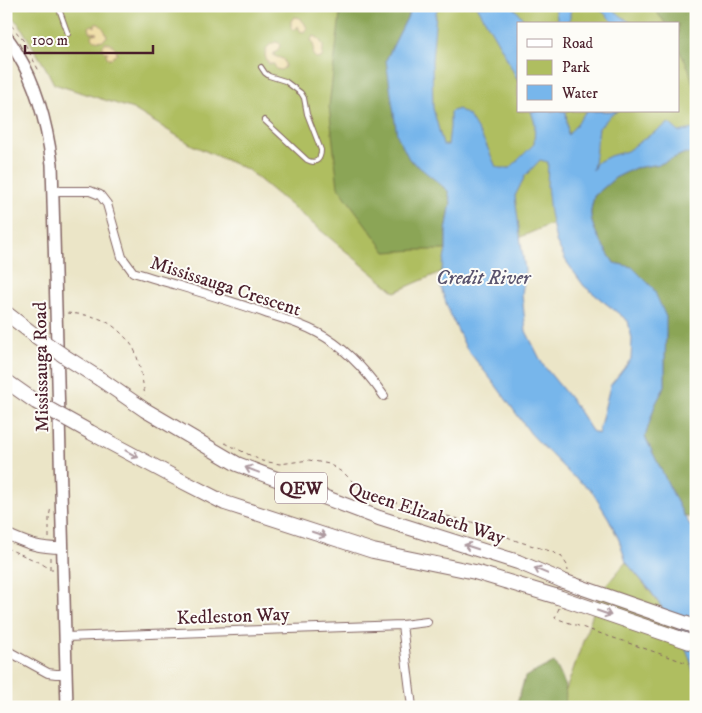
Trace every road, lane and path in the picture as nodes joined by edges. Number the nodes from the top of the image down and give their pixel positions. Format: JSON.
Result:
{"nodes":[{"id":1,"x":58,"y":6,"type":"edge"},
{"id":2,"x":68,"y":34,"type":"dead end"},
{"id":3,"x":6,"y":37,"type":"edge"},
{"id":4,"x":261,"y":67,"type":"dead end"},
{"id":5,"x":264,"y":120,"type":"dead end"},
{"id":6,"x":54,"y":191,"type":"junction"},
{"id":7,"x":56,"y":312,"type":"junction"},
{"id":8,"x":6,"y":313,"type":"edge"},
{"id":9,"x":6,"y":381,"type":"edge"},
{"id":10,"x":384,"y":396,"type":"dead end"},
{"id":11,"x":146,"y":397,"type":"dead end"},
{"id":12,"x":220,"y":441,"type":"dead end"},
{"id":13,"x":51,"y":505,"type":"dead end"},
{"id":14,"x":49,"y":522,"type":"dead end"},
{"id":15,"x":6,"y":534,"type":"edge"},
{"id":16,"x":6,"y":548,"type":"edge"},
{"id":17,"x":62,"y":548,"type":"junction"},
{"id":18,"x":50,"y":563,"type":"dead end"},
{"id":19,"x":566,"y":578,"type":"junction"},
{"id":20,"x":560,"y":600,"type":"junction"},
{"id":21,"x":427,"y":622,"type":"dead end"},
{"id":22,"x":402,"y":625,"type":"junction"},
{"id":23,"x":696,"y":627,"type":"edge"},
{"id":24,"x":65,"y":637,"type":"junction"},
{"id":25,"x":696,"y":644,"type":"edge"},
{"id":26,"x":6,"y":650,"type":"edge"},
{"id":27,"x":696,"y":666,"type":"edge"},
{"id":28,"x":66,"y":674,"type":"junction"},
{"id":29,"x":66,"y":707,"type":"edge"},
{"id":30,"x":412,"y":707,"type":"edge"}],
"edges":[{"from":1,"to":2,"type":"lane"},
{"from":3,"to":6,"type":"main road","name":"Mississauga Road"},
{"from":4,"to":5,"type":"lane"},
{"from":6,"to":7,"type":"main road","name":"Mississauga Road"},
{"from":6,"to":10,"type":"street","name":"Mississauga Crescent"},
{"from":7,"to":11,"type":"path"},
{"from":7,"to":17,"type":"main road","name":"Mississauga Road"},
{"from":19,"to":8,"type":"highway","name":"Queen Elizabeth Way","number":"QEW","one_way":true,"bridge":true},
{"from":9,"to":20,"type":"highway","number":"QEW","one_way":true,"bridge":true},
{"from":12,"to":19,"type":"path"},
{"from":13,"to":14,"type":"path"},
{"from":15,"to":17,"type":"street"},
{"from":16,"to":18,"type":"path"},
{"from":17,"to":24,"type":"main road","name":"Mississauga Road"},
{"from":19,"to":23,"type":"highway","name":"Queen Elizabeth Way","number":"QEW","bridge":true},
{"from":20,"to":25,"type":"highway","number":"QEW","one_way":true,"bridge":true},
{"from":20,"to":27,"type":"path"},
{"from":21,"to":22,"type":"street","name":"Kedleston Way"},
{"from":22,"to":24,"type":"street","name":"Kedleston Way"},
{"from":22,"to":30,"type":"street"},
{"from":24,"to":28,"type":"main road","name":"Mississauga Road"},
{"from":26,"to":28,"type":"street"},
{"from":28,"to":29,"type":"main road","name":"Mississauga Road"}]}
